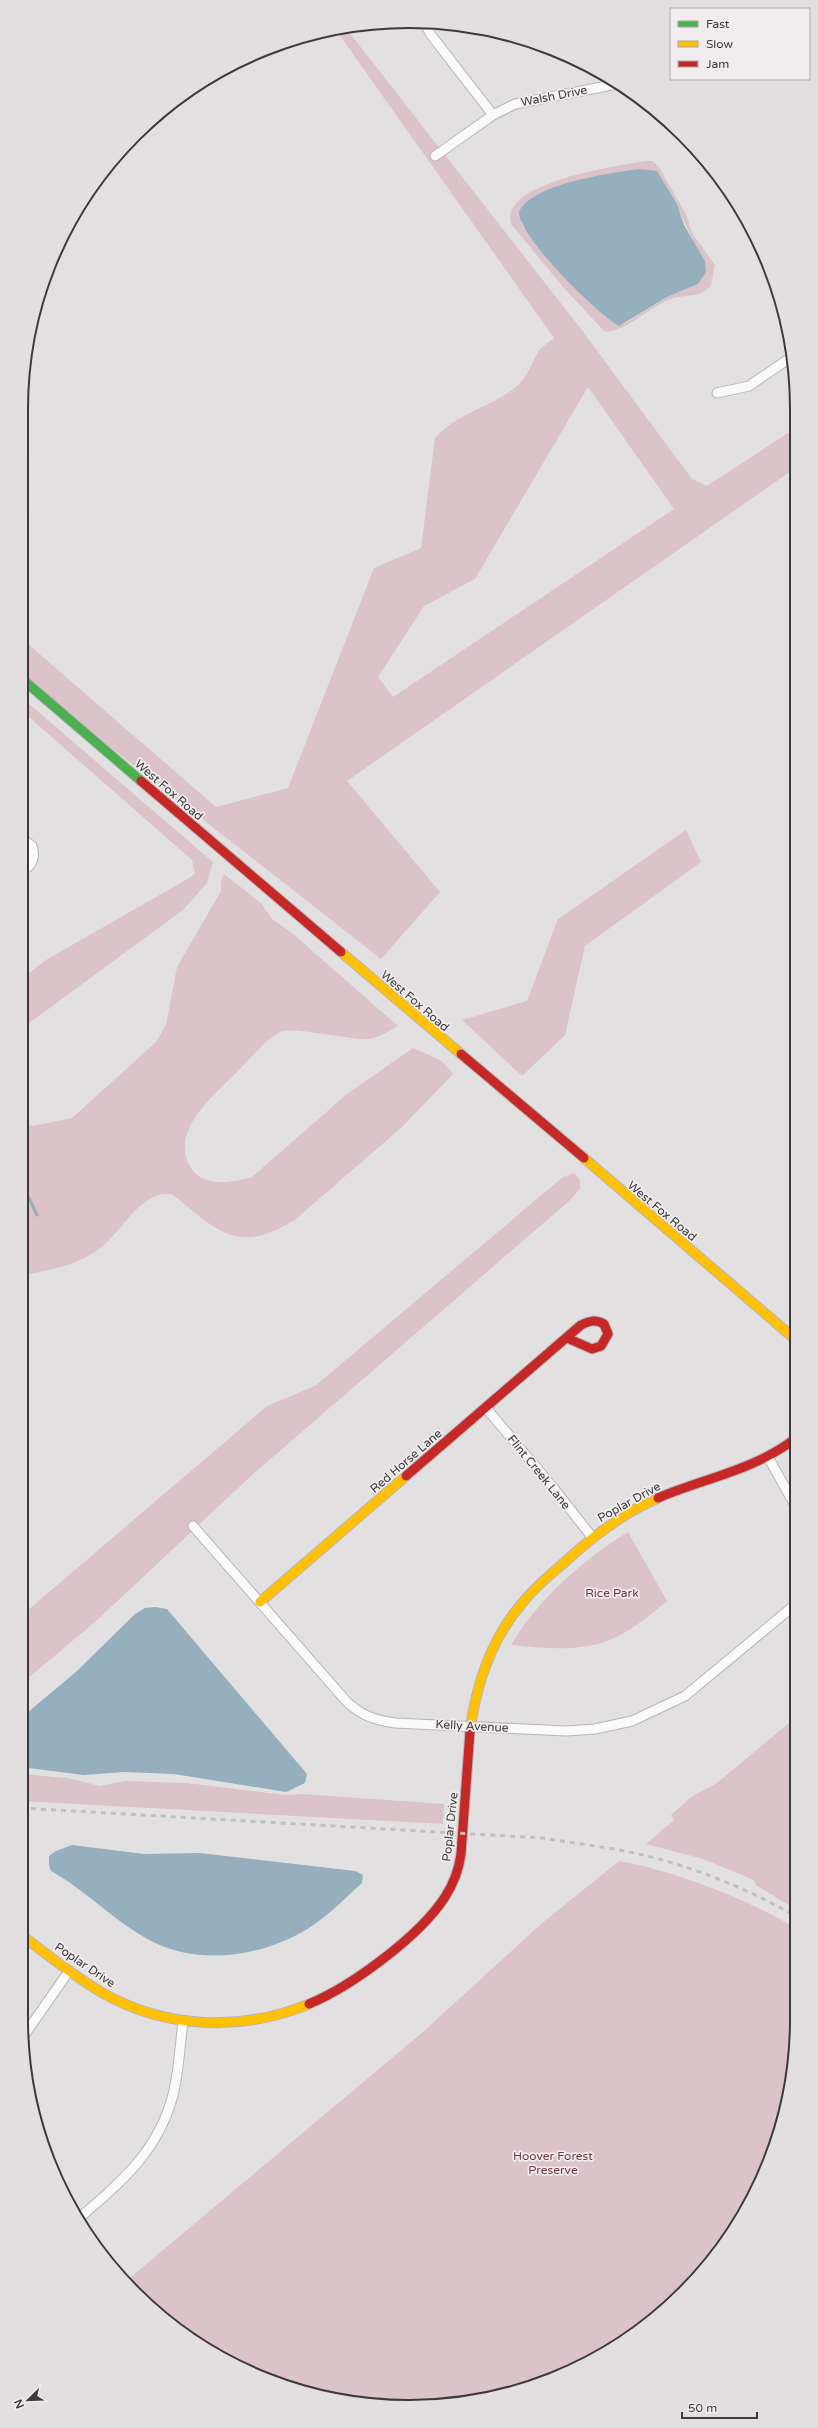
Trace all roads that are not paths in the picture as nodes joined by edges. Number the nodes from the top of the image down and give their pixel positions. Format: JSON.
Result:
{"nodes":[{"id":1,"x":428,"y":29,"type":"edge"},
{"id":2,"x":610,"y":85,"type":"edge"},
{"id":3,"x":493,"y":115,"type":"junction"},
{"id":4,"x":435,"y":156,"type":"dead end"},
{"id":5,"x":787,"y":360,"type":"edge"},
{"id":6,"x":717,"y":393,"type":"dead end"},
{"id":7,"x":28,"y":684,"type":"edge"},
{"id":8,"x":28,"y":843,"type":"edge"},
{"id":9,"x":28,"y":867,"type":"edge"},
{"id":10,"x":790,"y":1335,"type":"edge"},
{"id":11,"x":567,"y":1338,"type":"dead end"},
{"id":12,"x":486,"y":1408,"type":"junction"},
{"id":13,"x":790,"y":1442,"type":"edge"},
{"id":14,"x":768,"y":1457,"type":"junction"},
{"id":15,"x":790,"y":1496,"type":"edge"},
{"id":16,"x":193,"y":1526,"type":"dead end"},
{"id":17,"x":592,"y":1537,"type":"junction"},
{"id":18,"x":260,"y":1602,"type":"junction"},
{"id":19,"x":790,"y":1609,"type":"edge"},
{"id":20,"x":470,"y":1726,"type":"junction"},
{"id":21,"x":28,"y":1940,"type":"edge"},
{"id":22,"x":69,"y":1971,"type":"junction"},
{"id":23,"x":183,"y":2021,"type":"junction"},
{"id":24,"x":28,"y":2029,"type":"edge"},
{"id":25,"x":82,"y":2215,"type":"edge"}],
"edges":[{"from":1,"to":3,"type":"street"},
{"from":2,"to":3,"type":"street","name":"Walsh Drive"},
{"from":3,"to":4,"type":"street","name":"Walsh Drive"},
{"from":5,"to":6,"type":"street"},
{"from":7,"to":10,"type":"street","name":"West Fox Road"},
{"from":8,"to":9,"type":"street"},
{"from":11,"to":12,"type":"street","name":"Red Horse Lane"},
{"from":12,"to":17,"type":"street","name":"Flint Creek Lane"},
{"from":12,"to":18,"type":"street","name":"Red Horse Lane"},
{"from":13,"to":14,"type":"street","name":"Poplar Drive"},
{"from":14,"to":15,"type":"street"},
{"from":14,"to":17,"type":"street","name":"Poplar Drive"},
{"from":16,"to":18,"type":"street","name":"Kelly Avenue"},
{"from":17,"to":20,"type":"street","name":"Poplar Drive"},
{"from":18,"to":20,"type":"street","name":"Kelly Avenue"},
{"from":19,"to":20,"type":"street","name":"Kelly Avenue"},
{"from":20,"to":23,"type":"street","name":"Poplar Drive"},
{"from":21,"to":22,"type":"street","name":"Poplar Drive"},
{"from":22,"to":23,"type":"street","name":"Poplar Drive"},
{"from":22,"to":24,"type":"street"},
{"from":23,"to":25,"type":"street"}]}
